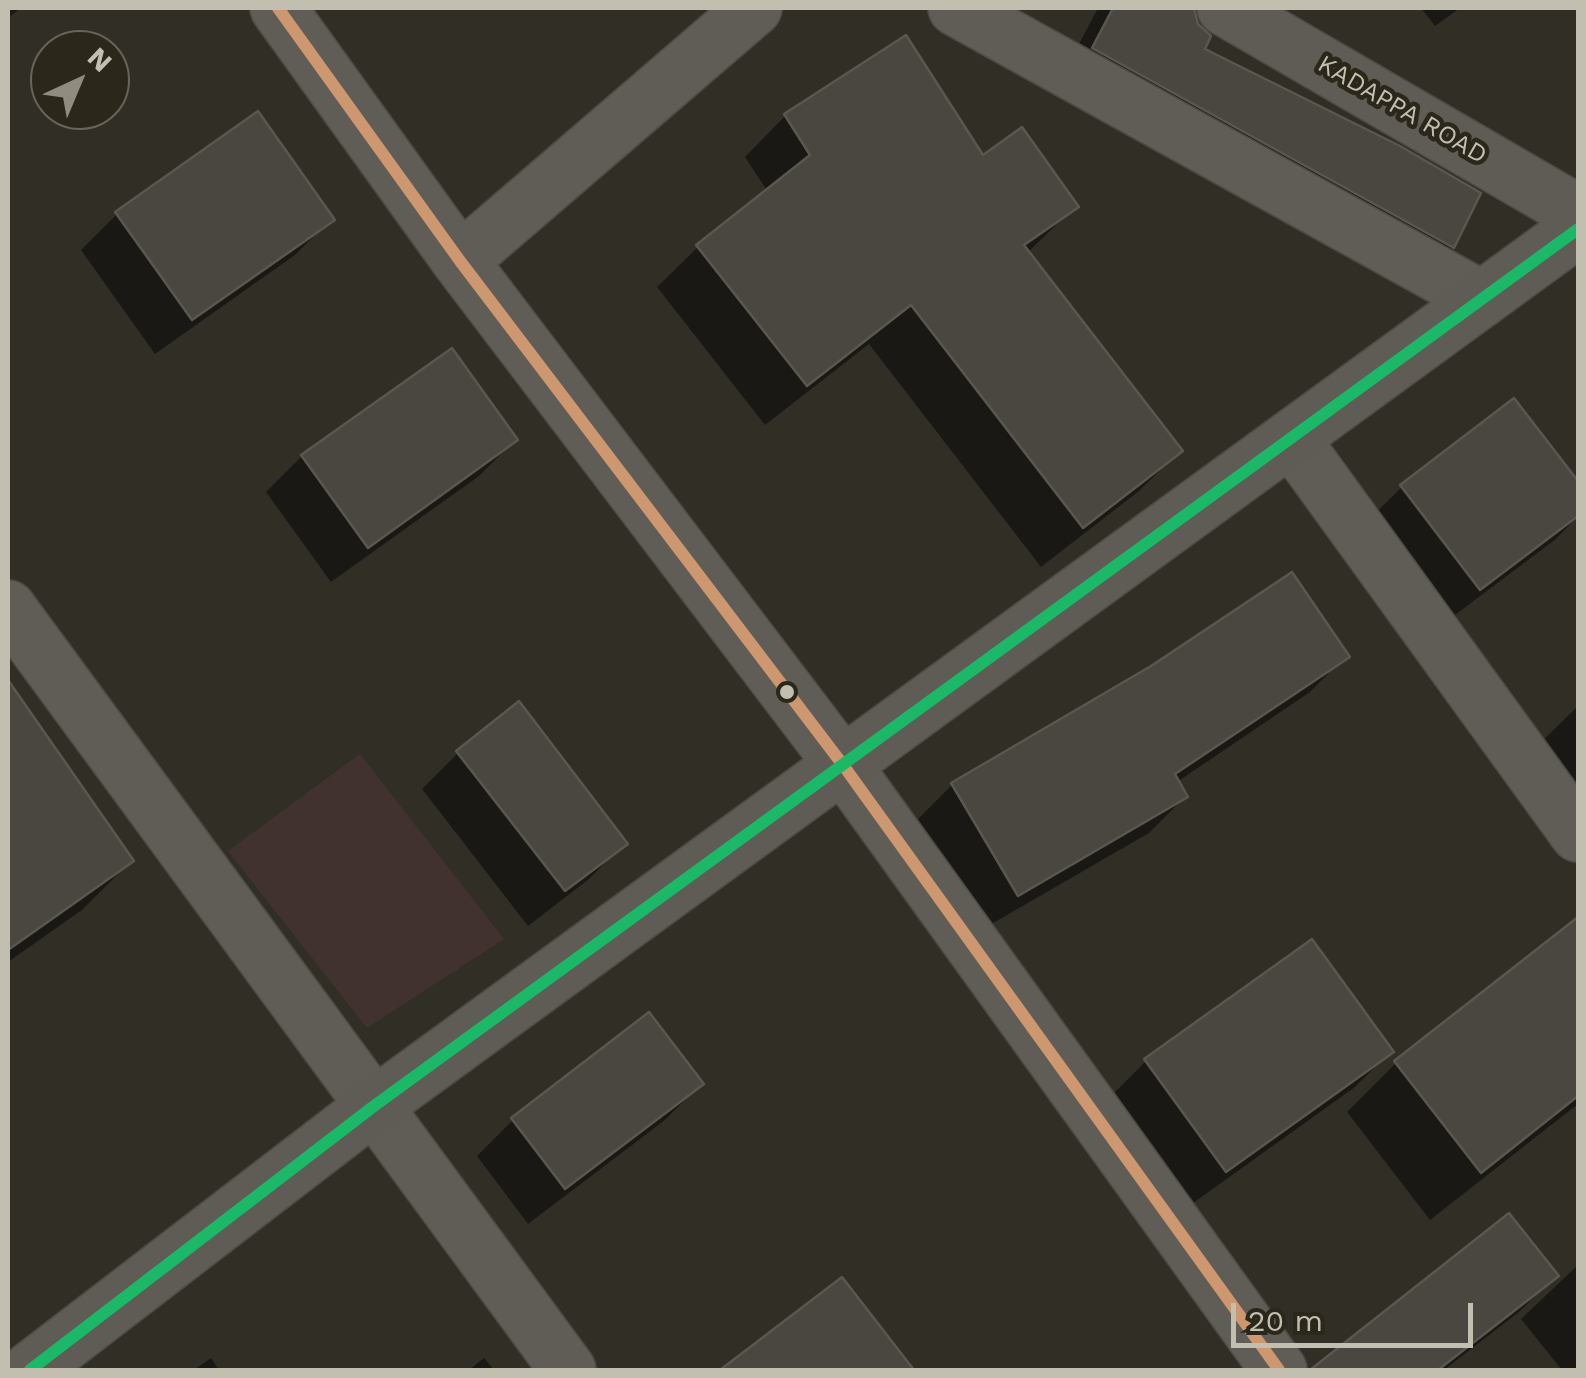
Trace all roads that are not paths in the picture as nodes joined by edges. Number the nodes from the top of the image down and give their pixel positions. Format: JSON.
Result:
{"nodes":[{"id":1,"x":278,"y":8,"type":"edge"},
{"id":2,"x":754,"y":8,"type":"edge"},
{"id":3,"x":956,"y":8,"type":"edge"},
{"id":4,"x":1226,"y":8,"type":"edge"},
{"id":5,"x":1578,"y":212,"type":"edge"},
{"id":6,"x":1578,"y":229,"type":"edge"},
{"id":7,"x":460,"y":260,"type":"junction"},
{"id":8,"x":1482,"y":300,"type":"junction"},
{"id":9,"x":1291,"y":438,"type":"junction"},
{"id":10,"x":10,"y":617,"type":"edge"},
{"id":11,"x":843,"y":765,"type":"junction"},
{"id":12,"x":1578,"y":834,"type":"edge"},
{"id":13,"x":374,"y":1106,"type":"junction"},
{"id":14,"x":30,"y":1370,"type":"edge"},
{"id":15,"x":568,"y":1370,"type":"edge"},
{"id":16,"x":1279,"y":1370,"type":"edge"}],
"edges":[{"from":1,"to":7,"type":"street"},
{"from":2,"to":7,"type":"street"},
{"from":3,"to":8,"type":"street"},
{"from":4,"to":5,"type":"main road","name":"KADAPPA ROAD"},
{"from":6,"to":8,"type":"main road"},
{"from":7,"to":11,"type":"street"},
{"from":8,"to":9,"type":"main road"},
{"from":9,"to":11,"type":"main road"},
{"from":9,"to":12,"type":"street"},
{"from":10,"to":13,"type":"street"},
{"from":11,"to":13,"type":"main road"},
{"from":11,"to":16,"type":"street"},
{"from":13,"to":14,"type":"main road"},
{"from":13,"to":15,"type":"street"}]}
